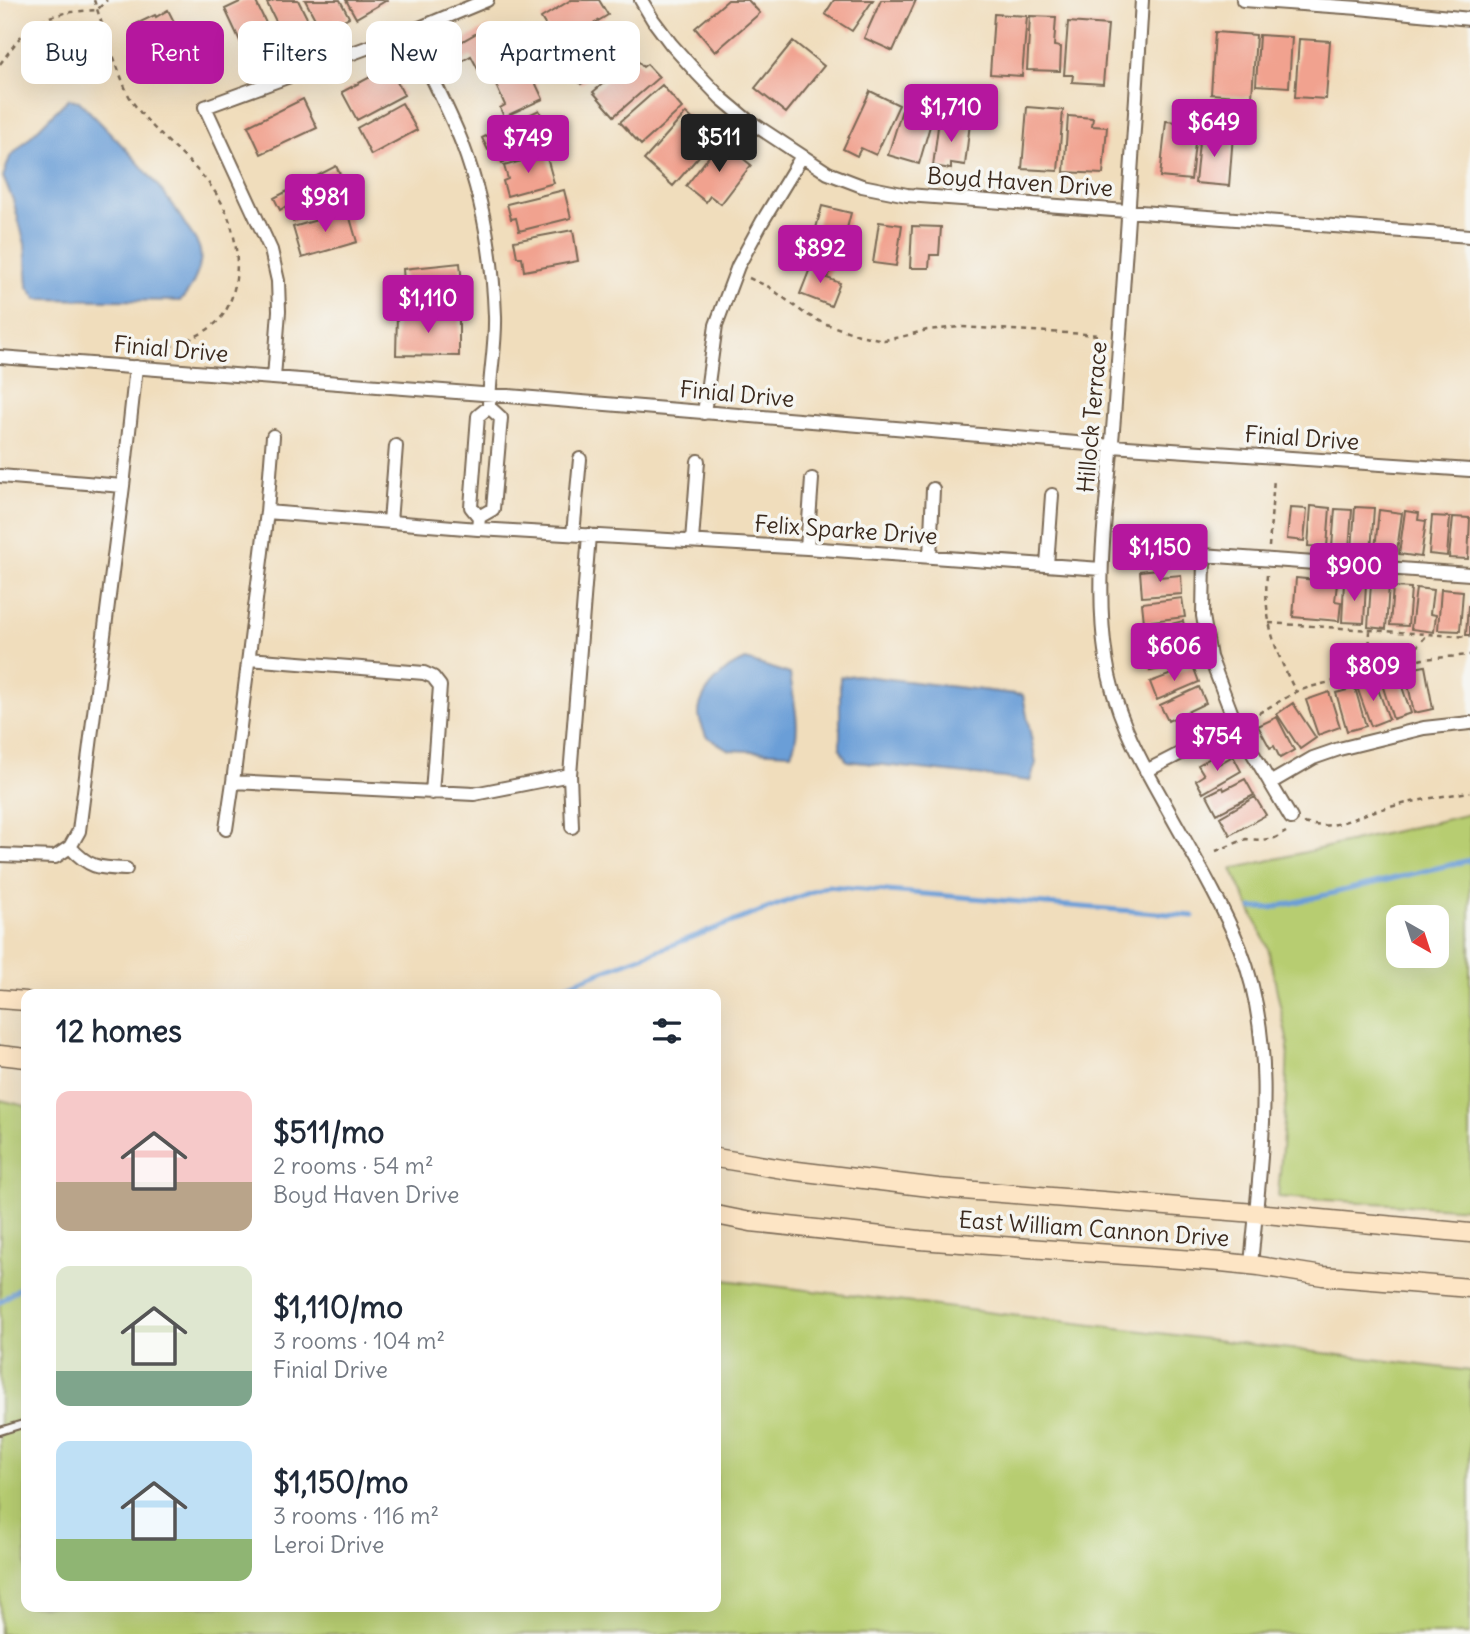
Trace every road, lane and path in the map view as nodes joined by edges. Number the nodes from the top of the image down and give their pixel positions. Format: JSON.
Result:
{"nodes":[{"id":1,"x":94,"y":0,"type":"edge"},
{"id":2,"x":107,"y":0,"type":"edge"},
{"id":3,"x":487,"y":0,"type":"edge"},
{"id":4,"x":641,"y":0,"type":"edge"},
{"id":5,"x":1142,"y":0,"type":"edge"},
{"id":6,"x":1242,"y":0,"type":"edge"},
{"id":7,"x":1359,"y":4,"type":"edge"},
{"id":8,"x":97,"y":10,"type":"junction"},
{"id":9,"x":1470,"y":19,"type":"edge"},
{"id":10,"x":436,"y":21,"type":"edge"},
{"id":11,"x":366,"y":48,"type":"edge"},
{"id":12,"x":0,"y":64,"type":"edge"},
{"id":13,"x":434,"y":84,"type":"edge"},
{"id":14,"x":802,"y":156,"type":"junction"},
{"id":15,"x":1129,"y":211,"type":"junction"},
{"id":16,"x":1470,"y":236,"type":"edge"},
{"id":17,"x":749,"y":278,"type":"dead end"},
{"id":18,"x":1102,"y":335,"type":"dead end"},
{"id":19,"x":172,"y":346,"type":"dead end"},
{"id":20,"x":0,"y":356,"type":"edge"},
{"id":21,"x":136,"y":367,"type":"junction"},
{"id":22,"x":274,"y":378,"type":"junction"},
{"id":23,"x":489,"y":401,"type":"junction"},
{"id":24,"x":704,"y":413,"type":"junction"},
{"id":25,"x":273,"y":436,"type":"dead end"},
{"id":26,"x":396,"y":446,"type":"dead end"},
{"id":27,"x":1112,"y":446,"type":"junction"},
{"id":28,"x":580,"y":459,"type":"dead end"},
{"id":29,"x":698,"y":461,"type":"dead end"},
{"id":30,"x":1470,"y":470,"type":"edge"},
{"id":31,"x":0,"y":476,"type":"edge"},
{"id":32,"x":1274,"y":478,"type":"dead end"},
{"id":33,"x":812,"y":479,"type":"dead end"},
{"id":34,"x":122,"y":486,"type":"junction"},
{"id":35,"x":933,"y":489,"type":"dead end"},
{"id":36,"x":1052,"y":495,"type":"dead end"},
{"id":37,"x":267,"y":512,"type":"junction"},
{"id":38,"x":390,"y":522,"type":"junction"},
{"id":39,"x":478,"y":523,"type":"junction"},
{"id":40,"x":573,"y":534,"type":"junction"},
{"id":41,"x":589,"y":535,"type":"junction"},
{"id":42,"x":692,"y":541,"type":"junction"},
{"id":43,"x":1269,"y":547,"type":"dead end"},
{"id":44,"x":807,"y":548,"type":"junction"},
{"id":45,"x":1160,"y":552,"type":"dead end"},
{"id":46,"x":1204,"y":555,"type":"junction"},
{"id":47,"x":930,"y":557,"type":"junction"},
{"id":48,"x":1047,"y":565,"type":"junction"},
{"id":49,"x":1268,"y":568,"type":"dead end"},
{"id":50,"x":1101,"y":569,"type":"junction"},
{"id":51,"x":1470,"y":574,"type":"edge"},
{"id":52,"x":1269,"y":623,"type":"junction"},
{"id":53,"x":1370,"y":630,"type":"junction"},
{"id":54,"x":1428,"y":634,"type":"junction"},
{"id":55,"x":1470,"y":637,"type":"edge"},
{"id":56,"x":1470,"y":654,"type":"edge"},
{"id":57,"x":249,"y":659,"type":"junction"},
{"id":58,"x":1401,"y":664,"type":"junction"},
{"id":59,"x":1378,"y":670,"type":"junction"},
{"id":60,"x":1296,"y":692,"type":"junction"},
{"id":61,"x":1250,"y":718,"type":"dead end"},
{"id":62,"x":1470,"y":723,"type":"edge"},
{"id":63,"x":1236,"y":725,"type":"junction"},
{"id":64,"x":1146,"y":771,"type":"junction"},
{"id":65,"x":570,"y":775,"type":"junction"},
{"id":66,"x":233,"y":782,"type":"junction"},
{"id":67,"x":1270,"y":783,"type":"junction"},
{"id":68,"x":1470,"y":792,"type":"edge"},
{"id":69,"x":432,"y":793,"type":"junction"},
{"id":70,"x":1292,"y":823,"type":"joint"},
{"id":71,"x":1303,"y":823,"type":"dead end"},
{"id":72,"x":572,"y":827,"type":"dead end"},
{"id":73,"x":226,"y":829,"type":"dead end"},
{"id":74,"x":70,"y":848,"type":"junction"},
{"id":75,"x":1216,"y":851,"type":"dead end"},
{"id":76,"x":0,"y":855,"type":"edge"},
{"id":77,"x":126,"y":869,"type":"dead end"},
{"id":78,"x":0,"y":999,"type":"edge"},
{"id":79,"x":21,"y":1001,"type":"edge"},
{"id":80,"x":0,"y":1055,"type":"edge"},
{"id":81,"x":21,"y":1057,"type":"edge"},
{"id":82,"x":721,"y":1159,"type":"edge"},
{"id":83,"x":1255,"y":1213,"type":"junction"},
{"id":84,"x":721,"y":1215,"type":"edge"},
{"id":85,"x":1470,"y":1233,"type":"edge"},
{"id":86,"x":1251,"y":1265,"type":"junction"},
{"id":87,"x":1470,"y":1288,"type":"edge"},
{"id":88,"x":21,"y":1425,"type":"edge"},
{"id":89,"x":0,"y":1431,"type":"edge"}],
"edges":[{"from":1,"to":8,"type":"path"},
{"from":2,"to":8,"type":"path"},
{"from":3,"to":10,"type":"street"},
{"from":4,"to":14,"type":"street","name":"Boyd Haven Drive"},
{"from":5,"to":15,"type":"street","name":"Hillock Terrace"},
{"from":6,"to":7,"type":"street"},
{"from":7,"to":9,"type":"street"},
{"from":8,"to":12,"type":"path"},
{"from":8,"to":19,"type":"path"},
{"from":11,"to":22,"type":"street"},
{"from":13,"to":23,"type":"street"},
{"from":14,"to":15,"type":"street","name":"Boyd Haven Drive"},
{"from":14,"to":24,"type":"street"},
{"from":15,"to":16,"type":"street","name":"Boyd Haven Drive"},
{"from":15,"to":27,"type":"street","name":"Hillock Terrace"},
{"from":17,"to":18,"type":"path"},
{"from":20,"to":21,"type":"street","name":"Finial Drive"},
{"from":21,"to":22,"type":"street","name":"Finial Drive"},
{"from":21,"to":34,"type":"street"},
{"from":22,"to":23,"type":"street","name":"Finial Drive"},
{"from":23,"to":24,"type":"street","name":"Finial Drive"},
{"from":23,"to":39,"type":"street"},
{"from":23,"to":39,"type":"street"},
{"from":24,"to":27,"type":"street","name":"Finial Drive"},
{"from":25,"to":37,"type":"street"},
{"from":26,"to":38,"type":"street"},
{"from":27,"to":30,"type":"street","name":"Finial Drive"},
{"from":27,"to":50,"type":"street","name":"Hillock Terrace"},
{"from":28,"to":40,"type":"street"},
{"from":29,"to":42,"type":"street"},
{"from":31,"to":34,"type":"street"},
{"from":32,"to":43,"type":"path"},
{"from":33,"to":44,"type":"street"},
{"from":34,"to":74,"type":"street"},
{"from":35,"to":47,"type":"street"},
{"from":36,"to":48,"type":"street"},
{"from":37,"to":38,"type":"street","name":"Felix Sparke Drive"},
{"from":37,"to":57,"type":"street"},
{"from":38,"to":39,"type":"street","name":"Felix Sparke Drive"},
{"from":39,"to":40,"type":"street","name":"Felix Sparke Drive"},
{"from":40,"to":41,"type":"street","name":"Felix Sparke Drive"},
{"from":41,"to":42,"type":"street","name":"Felix Sparke Drive"},
{"from":41,"to":65,"type":"street"},
{"from":42,"to":44,"type":"street","name":"Felix Sparke Drive"},
{"from":44,"to":47,"type":"street","name":"Felix Sparke Drive"},
{"from":45,"to":46,"type":"street"},
{"from":46,"to":51,"type":"street"},
{"from":46,"to":63,"type":"street"},
{"from":47,"to":48,"type":"street","name":"Felix Sparke Drive"},
{"from":48,"to":50,"type":"street","name":"Felix Sparke Drive"},
{"from":49,"to":52,"type":"path"},
{"from":50,"to":64,"type":"street","name":"Hillock Terrace"},
{"from":52,"to":53,"type":"path"},
{"from":52,"to":60,"type":"path"},
{"from":53,"to":54,"type":"path"},
{"from":53,"to":59,"type":"path"},
{"from":54,"to":55,"type":"path"},
{"from":54,"to":58,"type":"path"},
{"from":56,"to":58,"type":"path"},
{"from":57,"to":66,"type":"street"},
{"from":57,"to":69,"type":"street"},
{"from":58,"to":59,"type":"path"},
{"from":59,"to":60,"type":"path"},
{"from":60,"to":61,"type":"path"},
{"from":62,"to":67,"type":"street"},
{"from":63,"to":64,"type":"street"},
{"from":63,"to":67,"type":"street"},
{"from":64,"to":83,"type":"street","name":"Hillock Terrace"},
{"from":65,"to":69,"type":"street"},
{"from":65,"to":72,"type":"street"},
{"from":66,"to":69,"type":"street"},
{"from":66,"to":73,"type":"street"},
{"from":67,"to":70,"type":"street"},
{"from":68,"to":71,"type":"path"},
{"from":70,"to":75,"type":"path"},
{"from":74,"to":76,"type":"street"},
{"from":74,"to":77,"type":"street"},
{"from":78,"to":79,"type":"street"},
{"from":80,"to":81,"type":"street"},
{"from":82,"to":83,"type":"street","name":"East William Cannon Drive"},
{"from":83,"to":85,"type":"street","name":"East William Cannon Drive"},
{"from":83,"to":86,"type":"street","name":"Hillock Terrace"},
{"from":84,"to":86,"type":"street","name":"East William Cannon Drive"},
{"from":86,"to":87,"type":"street","name":"East William Cannon Drive"},
{"from":88,"to":89,"type":"lane"}]}
